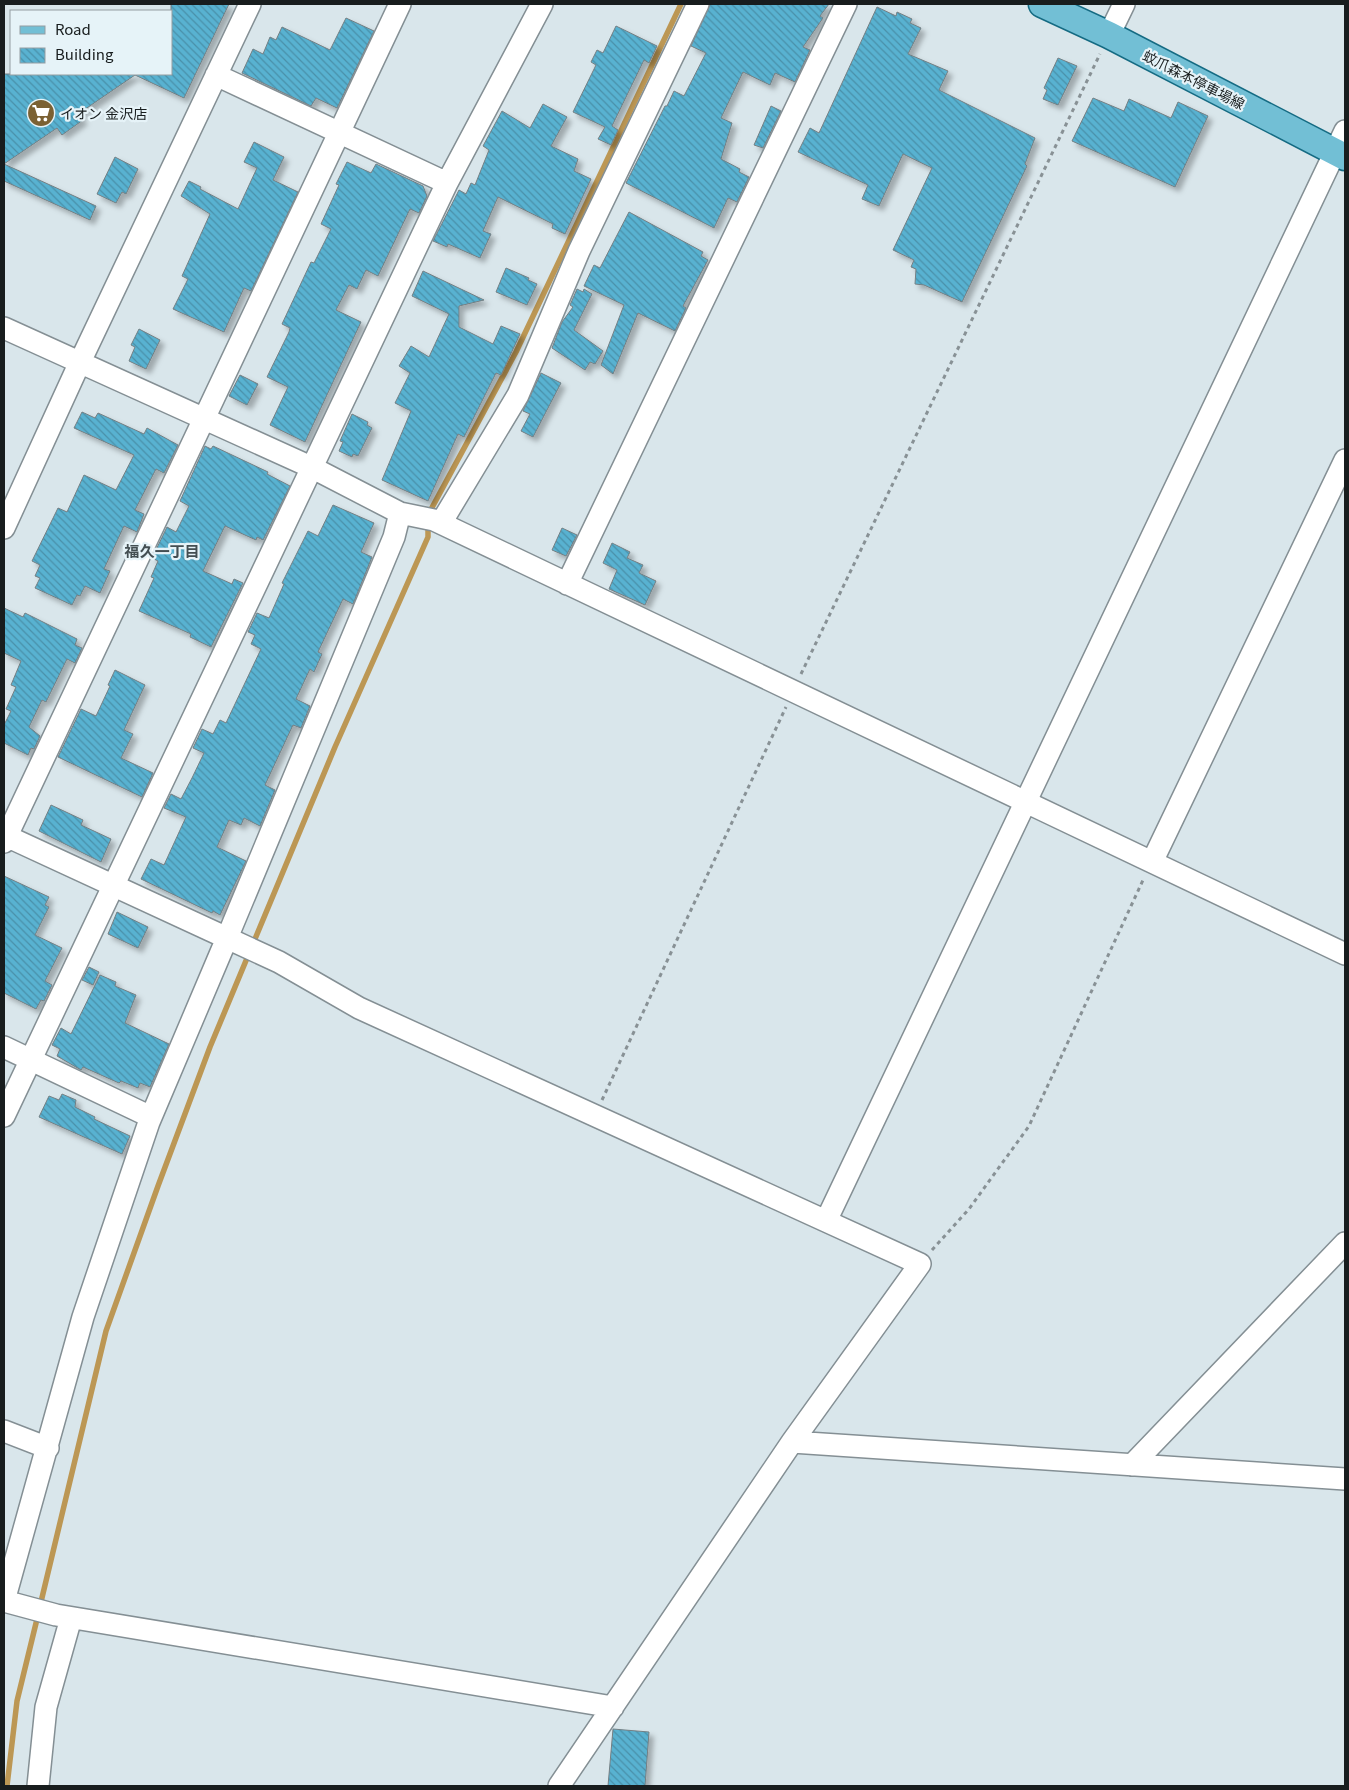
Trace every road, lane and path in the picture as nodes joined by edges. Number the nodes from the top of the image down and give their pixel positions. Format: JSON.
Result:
{"nodes":[{"id":1,"x":250,"y":4,"type":"edge"},
{"id":2,"x":400,"y":4,"type":"edge"},
{"id":3,"x":542,"y":4,"type":"edge"},
{"id":4,"x":698,"y":4,"type":"edge"},
{"id":5,"x":846,"y":4,"type":"edge"},
{"id":6,"x":1042,"y":4,"type":"edge"},
{"id":7,"x":1124,"y":4,"type":"edge"},
{"id":8,"x":1109,"y":35,"type":"junction"},
{"id":9,"x":216,"y":75,"type":"junction"},
{"id":10,"x":339,"y":133,"type":"junction"},
{"id":11,"x":1342,"y":147,"type":"edge"},
{"id":12,"x":447,"y":183,"type":"junction"},
{"id":13,"x":4,"y":328,"type":"edge"},
{"id":14,"x":80,"y":362,"type":"junction"},
{"id":15,"x":204,"y":418,"type":"junction"},
{"id":16,"x":1345,"y":460,"type":"edge"},
{"id":17,"x":313,"y":468,"type":"junction"},
{"id":18,"x":405,"y":514,"type":"junction"},
{"id":19,"x":437,"y":522,"type":"junction"},
{"id":20,"x":4,"y":528,"type":"edge"},
{"id":21,"x":567,"y":584,"type":"junction"},
{"id":22,"x":793,"y":691,"type":"junction"},
{"id":23,"x":1026,"y":802,"type":"junction"},
{"id":24,"x":5,"y":838,"type":"edge"},
{"id":25,"x":1152,"y":862,"type":"junction"},
{"id":26,"x":112,"y":885,"type":"junction"},
{"id":27,"x":231,"y":940,"type":"junction"},
{"id":28,"x":1345,"y":954,"type":"edge"},
{"id":29,"x":4,"y":1047,"type":"edge"},
{"id":30,"x":30,"y":1060,"type":"junction"},
{"id":31,"x":4,"y":1116,"type":"edge"},
{"id":32,"x":595,"y":1116,"type":"junction"},
{"id":33,"x":151,"y":1117,"type":"junction"},
{"id":34,"x":826,"y":1221,"type":"junction"},
{"id":35,"x":1345,"y":1243,"type":"edge"},
{"id":36,"x":920,"y":1264,"type":"junction"},
{"id":37,"x":4,"y":1431,"type":"edge"},
{"id":38,"x":792,"y":1442,"type":"junction"},
{"id":39,"x":48,"y":1448,"type":"junction"},
{"id":40,"x":1132,"y":1465,"type":"junction"},
{"id":41,"x":1345,"y":1479,"type":"edge"},
{"id":42,"x":7,"y":1602,"type":"edge"},
{"id":43,"x":63,"y":1617,"type":"junction"},
{"id":44,"x":613,"y":1707,"type":"junction"},
{"id":45,"x":38,"y":1786,"type":"edge"},
{"id":46,"x":559,"y":1786,"type":"edge"}],
"edges":[{"from":1,"to":9,"type":"street"},
{"from":2,"to":10,"type":"street"},
{"from":3,"to":12,"type":"street"},
{"from":4,"to":19,"type":"street"},
{"from":5,"to":21,"type":"street"},
{"from":6,"to":8,"type":"main road","name":"蚊爪森本停車場線"},
{"from":7,"to":8,"type":"street"},
{"from":8,"to":11,"type":"main road","name":"蚊爪森本停車場線"},
{"from":8,"to":22,"type":"path"},
{"from":9,"to":10,"type":"street"},
{"from":9,"to":14,"type":"street"},
{"from":10,"to":12,"type":"street"},
{"from":10,"to":15,"type":"street"},
{"from":11,"to":23,"type":"street"},
{"from":12,"to":17,"type":"street"},
{"from":13,"to":14,"type":"street"},
{"from":14,"to":15,"type":"street"},
{"from":14,"to":20,"type":"street"},
{"from":15,"to":17,"type":"street"},
{"from":15,"to":24,"type":"street"},
{"from":16,"to":25,"type":"street"},
{"from":17,"to":18,"type":"street"},
{"from":17,"to":26,"type":"street"},
{"from":18,"to":19,"type":"street"},
{"from":18,"to":27,"type":"street"},
{"from":19,"to":21,"type":"street"},
{"from":21,"to":22,"type":"street"},
{"from":22,"to":23,"type":"street"},
{"from":22,"to":32,"type":"path"},
{"from":23,"to":25,"type":"street"},
{"from":23,"to":34,"type":"street"},
{"from":24,"to":26,"type":"street"},
{"from":25,"to":28,"type":"street"},
{"from":25,"to":36,"type":"path"},
{"from":26,"to":27,"type":"street"},
{"from":26,"to":30,"type":"street"},
{"from":27,"to":32,"type":"street"},
{"from":27,"to":33,"type":"street"},
{"from":29,"to":30,"type":"street"},
{"from":30,"to":31,"type":"street"},
{"from":30,"to":33,"type":"street"},
{"from":32,"to":34,"type":"street"},
{"from":33,"to":39,"type":"street"},
{"from":34,"to":36,"type":"street"},
{"from":35,"to":40,"type":"street"},
{"from":36,"to":38,"type":"street"},
{"from":37,"to":39,"type":"street"},
{"from":38,"to":40,"type":"street"},
{"from":38,"to":44,"type":"street"},
{"from":39,"to":42,"type":"street"},
{"from":40,"to":41,"type":"street"},
{"from":42,"to":43,"type":"street"},
{"from":43,"to":44,"type":"street"},
{"from":43,"to":45,"type":"street"},
{"from":44,"to":46,"type":"street"}]}
